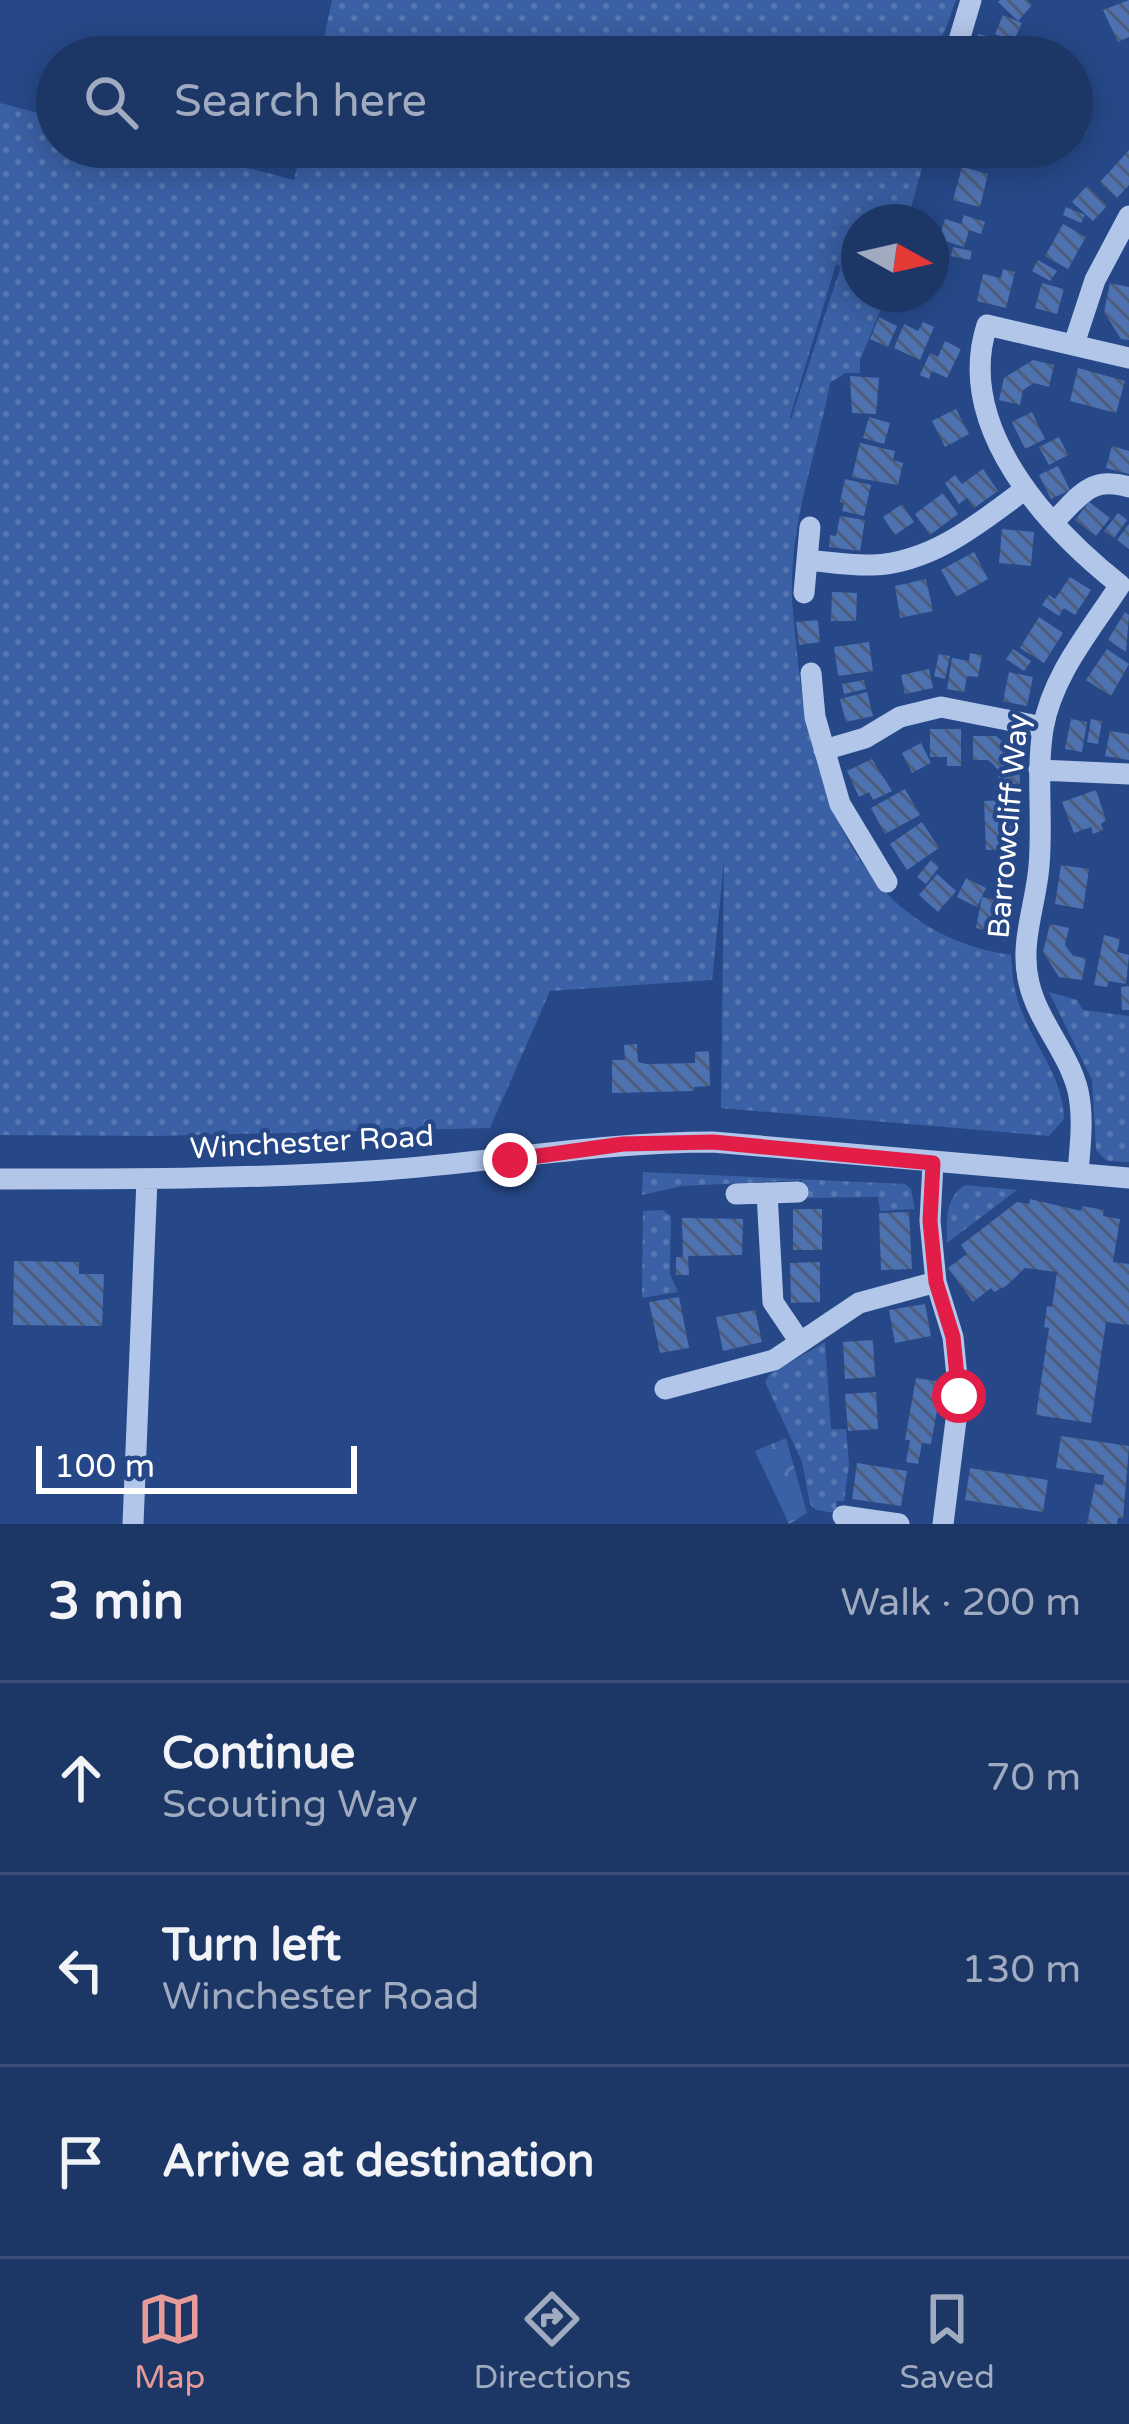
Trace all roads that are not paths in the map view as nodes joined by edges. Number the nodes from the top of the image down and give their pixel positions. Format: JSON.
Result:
{"nodes":[{"id":1,"x":971,"y":0,"type":"edge"},
{"id":2,"x":960,"y":36,"type":"edge"},
{"id":3,"x":1129,"y":216,"type":"edge"},
{"id":4,"x":1074,"y":344,"type":"junction"},
{"id":5,"x":1129,"y":358,"type":"edge"},
{"id":6,"x":1129,"y":488,"type":"edge"},
{"id":7,"x":1024,"y":490,"type":"junction"},
{"id":8,"x":1053,"y":522,"type":"junction"},
{"id":9,"x":810,"y":526,"type":"dead end"},
{"id":10,"x":807,"y":560,"type":"junction"},
{"id":11,"x":804,"y":593,"type":"dead end"},
{"id":12,"x":812,"y":674,"type":"dead end"},
{"id":13,"x":1043,"y":727,"type":"junction"},
{"id":14,"x":824,"y":750,"type":"junction"},
{"id":15,"x":1039,"y":770,"type":"junction"},
{"id":16,"x":1129,"y":774,"type":"edge"},
{"id":17,"x":887,"y":882,"type":"dead end"},
{"id":18,"x":933,"y":1163,"type":"junction"},
{"id":19,"x":1078,"y":1173,"type":"junction"},
{"id":20,"x":1129,"y":1178,"type":"edge"},
{"id":21,"x":0,"y":1179,"type":"edge"},
{"id":22,"x":147,"y":1179,"type":"junction"},
{"id":23,"x":798,"y":1192,"type":"dead end"},
{"id":24,"x":766,"y":1193,"type":"junction"},
{"id":25,"x":736,"y":1194,"type":"dead end"},
{"id":26,"x":936,"y":1282,"type":"junction"},
{"id":27,"x":800,"y":1342,"type":"junction"},
{"id":28,"x":665,"y":1389,"type":"dead end"},
{"id":29,"x":843,"y":1516,"type":"dead end"},
{"id":30,"x":133,"y":1524,"type":"edge"},
{"id":31,"x":899,"y":1524,"type":"edge"},
{"id":32,"x":943,"y":1524,"type":"edge"}],
"edges":[{"from":1,"to":2,"type":"street"},
{"from":3,"to":4,"type":"street"},
{"from":4,"to":5,"type":"street"},
{"from":4,"to":7,"type":"street","name":"Barrowcliff Way"},
{"from":6,"to":8,"type":"street"},
{"from":7,"to":8,"type":"street","name":"Barrowcliff Way"},
{"from":7,"to":10,"type":"street"},
{"from":8,"to":13,"type":"street","name":"Barrowcliff Way"},
{"from":9,"to":10,"type":"street"},
{"from":10,"to":11,"type":"street"},
{"from":12,"to":14,"type":"street"},
{"from":13,"to":14,"type":"street"},
{"from":13,"to":15,"type":"street","name":"Barrowcliff Way"},
{"from":14,"to":17,"type":"street"},
{"from":15,"to":16,"type":"street"},
{"from":15,"to":19,"type":"street","name":"Barrowcliff Way"},
{"from":18,"to":19,"type":"street","name":"Winchester Road"},
{"from":18,"to":22,"type":"street","name":"Winchester Road"},
{"from":18,"to":26,"type":"street"},
{"from":19,"to":20,"type":"street","name":"Winchester Road"},
{"from":21,"to":22,"type":"street","name":"Winchester Road"},
{"from":22,"to":30,"type":"street"},
{"from":23,"to":24,"type":"street"},
{"from":24,"to":25,"type":"street"},
{"from":24,"to":27,"type":"street"},
{"from":26,"to":27,"type":"street"},
{"from":26,"to":32,"type":"street"},
{"from":27,"to":28,"type":"street"},
{"from":29,"to":31,"type":"street"}]}
